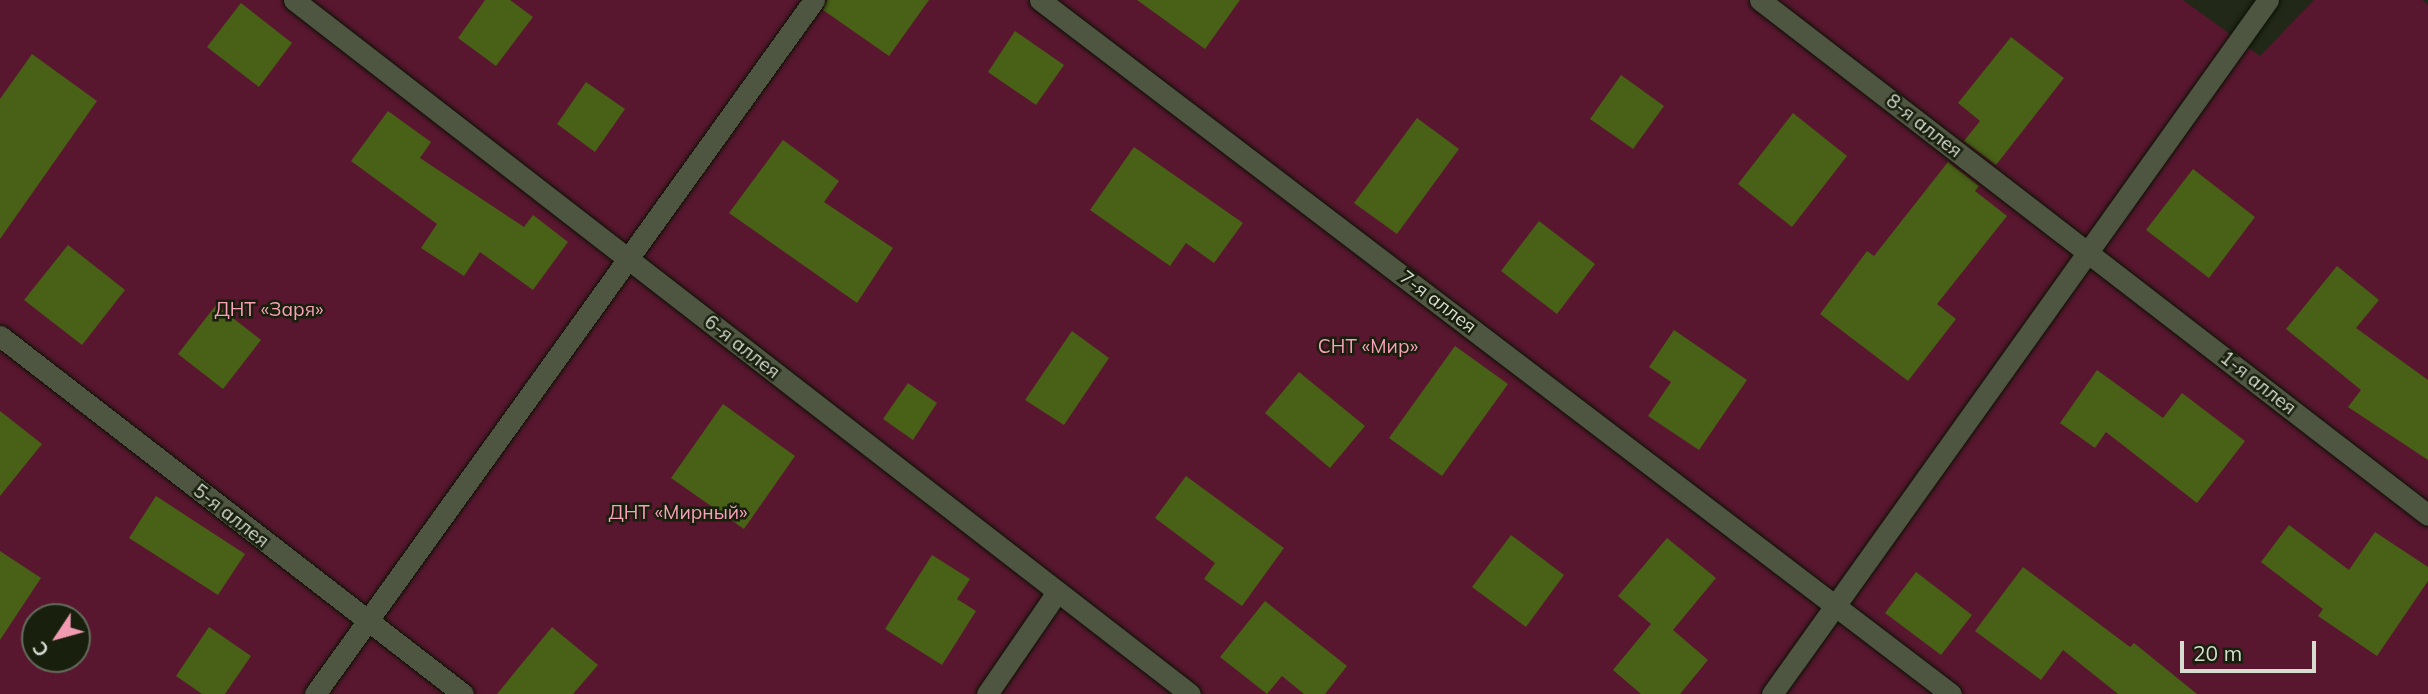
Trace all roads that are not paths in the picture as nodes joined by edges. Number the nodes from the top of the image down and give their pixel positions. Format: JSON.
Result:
{"nodes":[{"id":1,"x":294,"y":0,"type":"edge"},
{"id":2,"x":814,"y":0,"type":"edge"},
{"id":3,"x":1040,"y":0,"type":"edge"},
{"id":4,"x":1760,"y":0,"type":"edge"},
{"id":5,"x":2268,"y":0,"type":"edge"},
{"id":6,"x":2087,"y":251,"type":"junction"},
{"id":7,"x":628,"y":258,"type":"junction"},
{"id":8,"x":0,"y":336,"type":"edge"},
{"id":9,"x":2428,"y":515,"type":"edge"},
{"id":10,"x":1057,"y":592,"type":"junction"},
{"id":11,"x":1836,"y":604,"type":"junction"},
{"id":12,"x":367,"y":622,"type":"junction"},
{"id":13,"x":315,"y":694,"type":"edge"},
{"id":14,"x":463,"y":694,"type":"edge"},
{"id":15,"x":987,"y":694,"type":"edge"},
{"id":16,"x":1190,"y":694,"type":"edge"},
{"id":17,"x":1772,"y":694,"type":"edge"},
{"id":18,"x":1951,"y":694,"type":"edge"}],
"edges":[{"from":1,"to":7,"type":"street","name":"6-я аллея"},
{"from":2,"to":7,"type":"street"},
{"from":3,"to":11,"type":"street","name":"7-я аллея"},
{"from":4,"to":6,"type":"street","name":"8-я аллея"},
{"from":5,"to":6,"type":"street"},
{"from":6,"to":9,"type":"street","name":"1-я аллея"},
{"from":6,"to":11,"type":"street"},
{"from":7,"to":10,"type":"street","name":"6-я аллея"},
{"from":7,"to":12,"type":"street"},
{"from":8,"to":12,"type":"street","name":"5-я аллея"},
{"from":10,"to":15,"type":"street"},
{"from":10,"to":16,"type":"street","name":"6-я аллея"},
{"from":11,"to":17,"type":"street"},
{"from":11,"to":18,"type":"street","name":"7-я аллея"},
{"from":12,"to":13,"type":"street"},
{"from":12,"to":14,"type":"street","name":"5-я аллея"}]}
